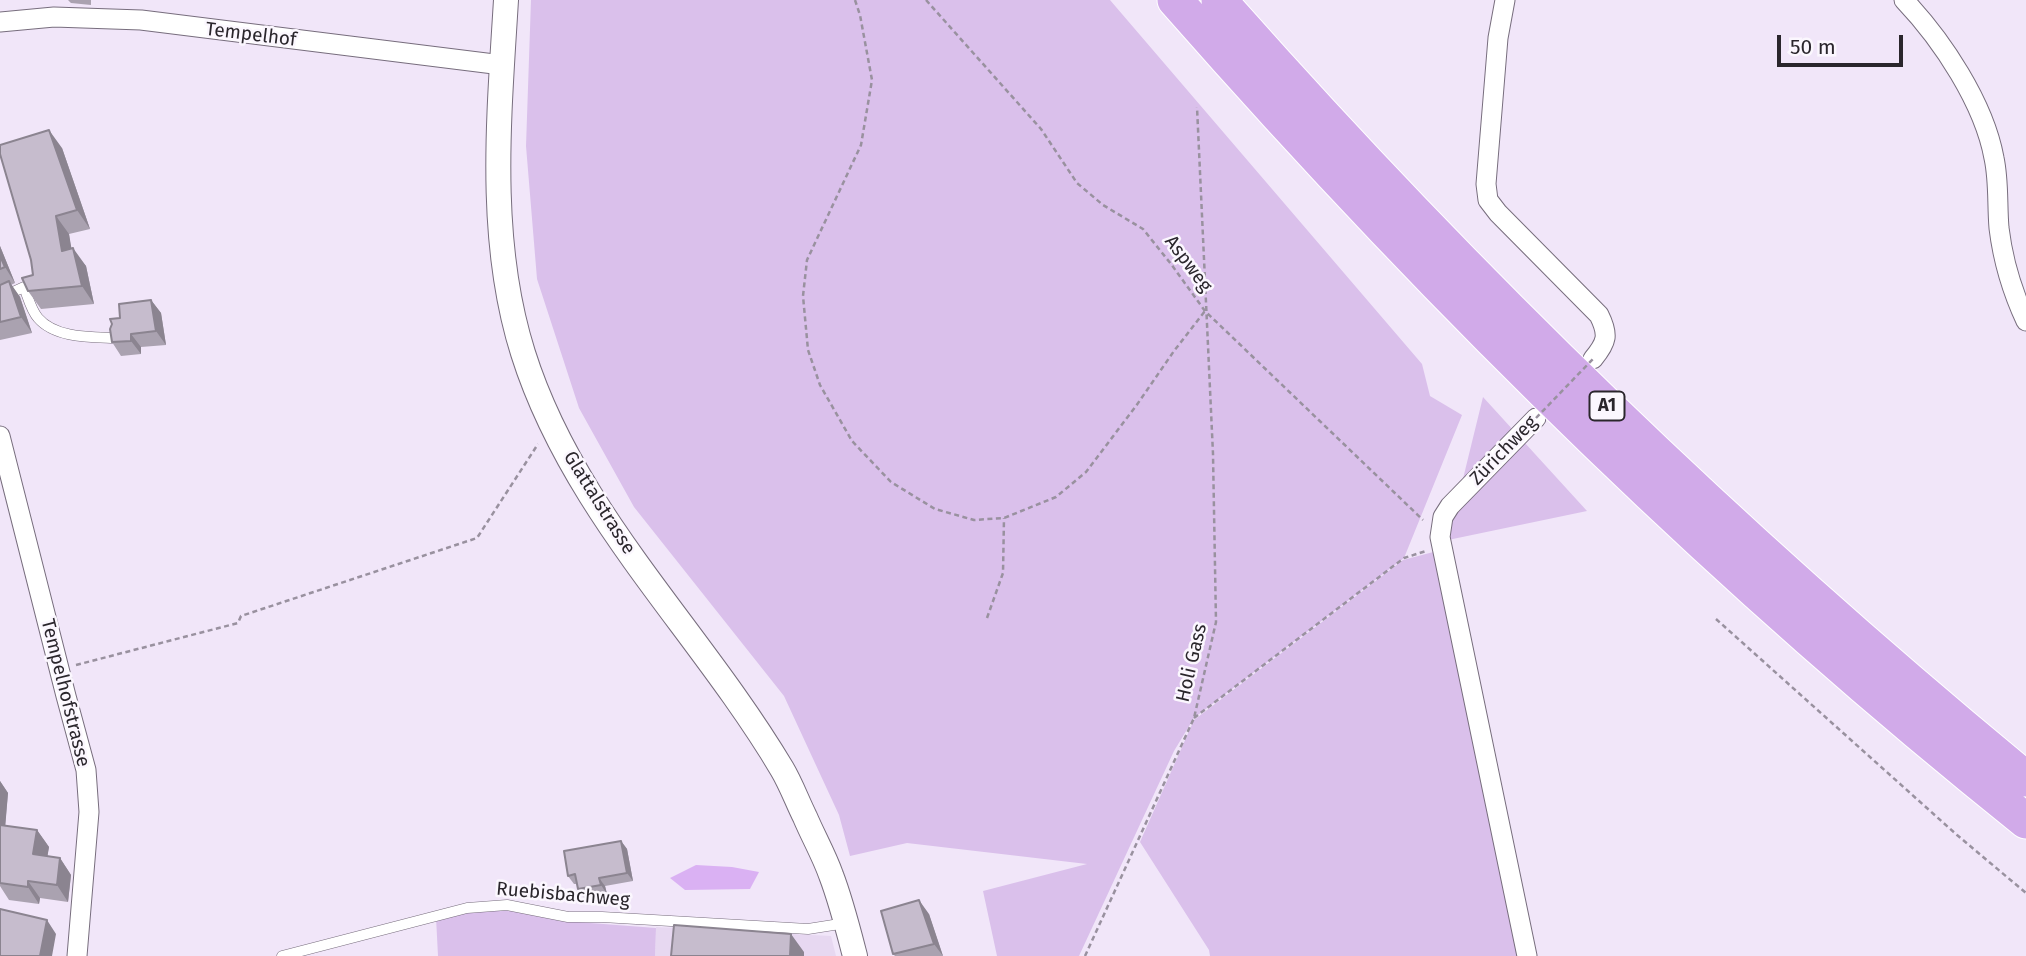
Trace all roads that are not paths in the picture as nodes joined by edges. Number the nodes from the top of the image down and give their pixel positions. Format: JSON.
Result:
{"nodes":[{"id":1,"x":506,"y":0,"type":"edge"},
{"id":2,"x":1175,"y":0,"type":"edge"},
{"id":3,"x":1219,"y":0,"type":"edge"},
{"id":4,"x":1504,"y":0,"type":"edge"},
{"id":5,"x":1904,"y":0,"type":"edge"},
{"id":6,"x":0,"y":22,"type":"edge"},
{"id":7,"x":502,"y":65,"type":"junction"},
{"id":8,"x":0,"y":298,"type":"edge"},
{"id":9,"x":2026,"y":321,"type":"edge"},
{"id":10,"x":114,"y":338,"type":"edge"},
{"id":11,"x":1593,"y":359,"type":"road end"},
{"id":12,"x":1535,"y":418,"type":"road end"},
{"id":13,"x":0,"y":436,"type":"edge"},
{"id":14,"x":2026,"y":779,"type":"edge"},
{"id":15,"x":2026,"y":821,"type":"edge"},
{"id":16,"x":847,"y":923,"type":"junction"},
{"id":17,"x":78,"y":956,"type":"edge"},
{"id":18,"x":282,"y":956,"type":"edge"},
{"id":19,"x":855,"y":956,"type":"edge"},
{"id":20,"x":1527,"y":956,"type":"edge"}],
"edges":[{"from":1,"to":7,"type":"street","name":"Glattalstrasse"},
{"from":2,"to":15,"type":"highway","number":"A1"},
{"from":3,"to":14,"type":"highway","number":"A1"},
{"from":4,"to":11,"type":"street"},
{"from":5,"to":9,"type":"street"},
{"from":6,"to":7,"type":"street","name":"Tempelhof"},
{"from":7,"to":16,"type":"street","name":"Glattalstrasse"},
{"from":8,"to":10,"type":"lane"},
{"from":12,"to":20,"type":"street","name":"Zürichweg"},
{"from":13,"to":17,"type":"street","name":"Tempelhofstrasse"},
{"from":16,"to":18,"type":"lane","name":"Ruebisbachweg"},
{"from":16,"to":19,"type":"street","name":"Glattalstrasse"}]}
